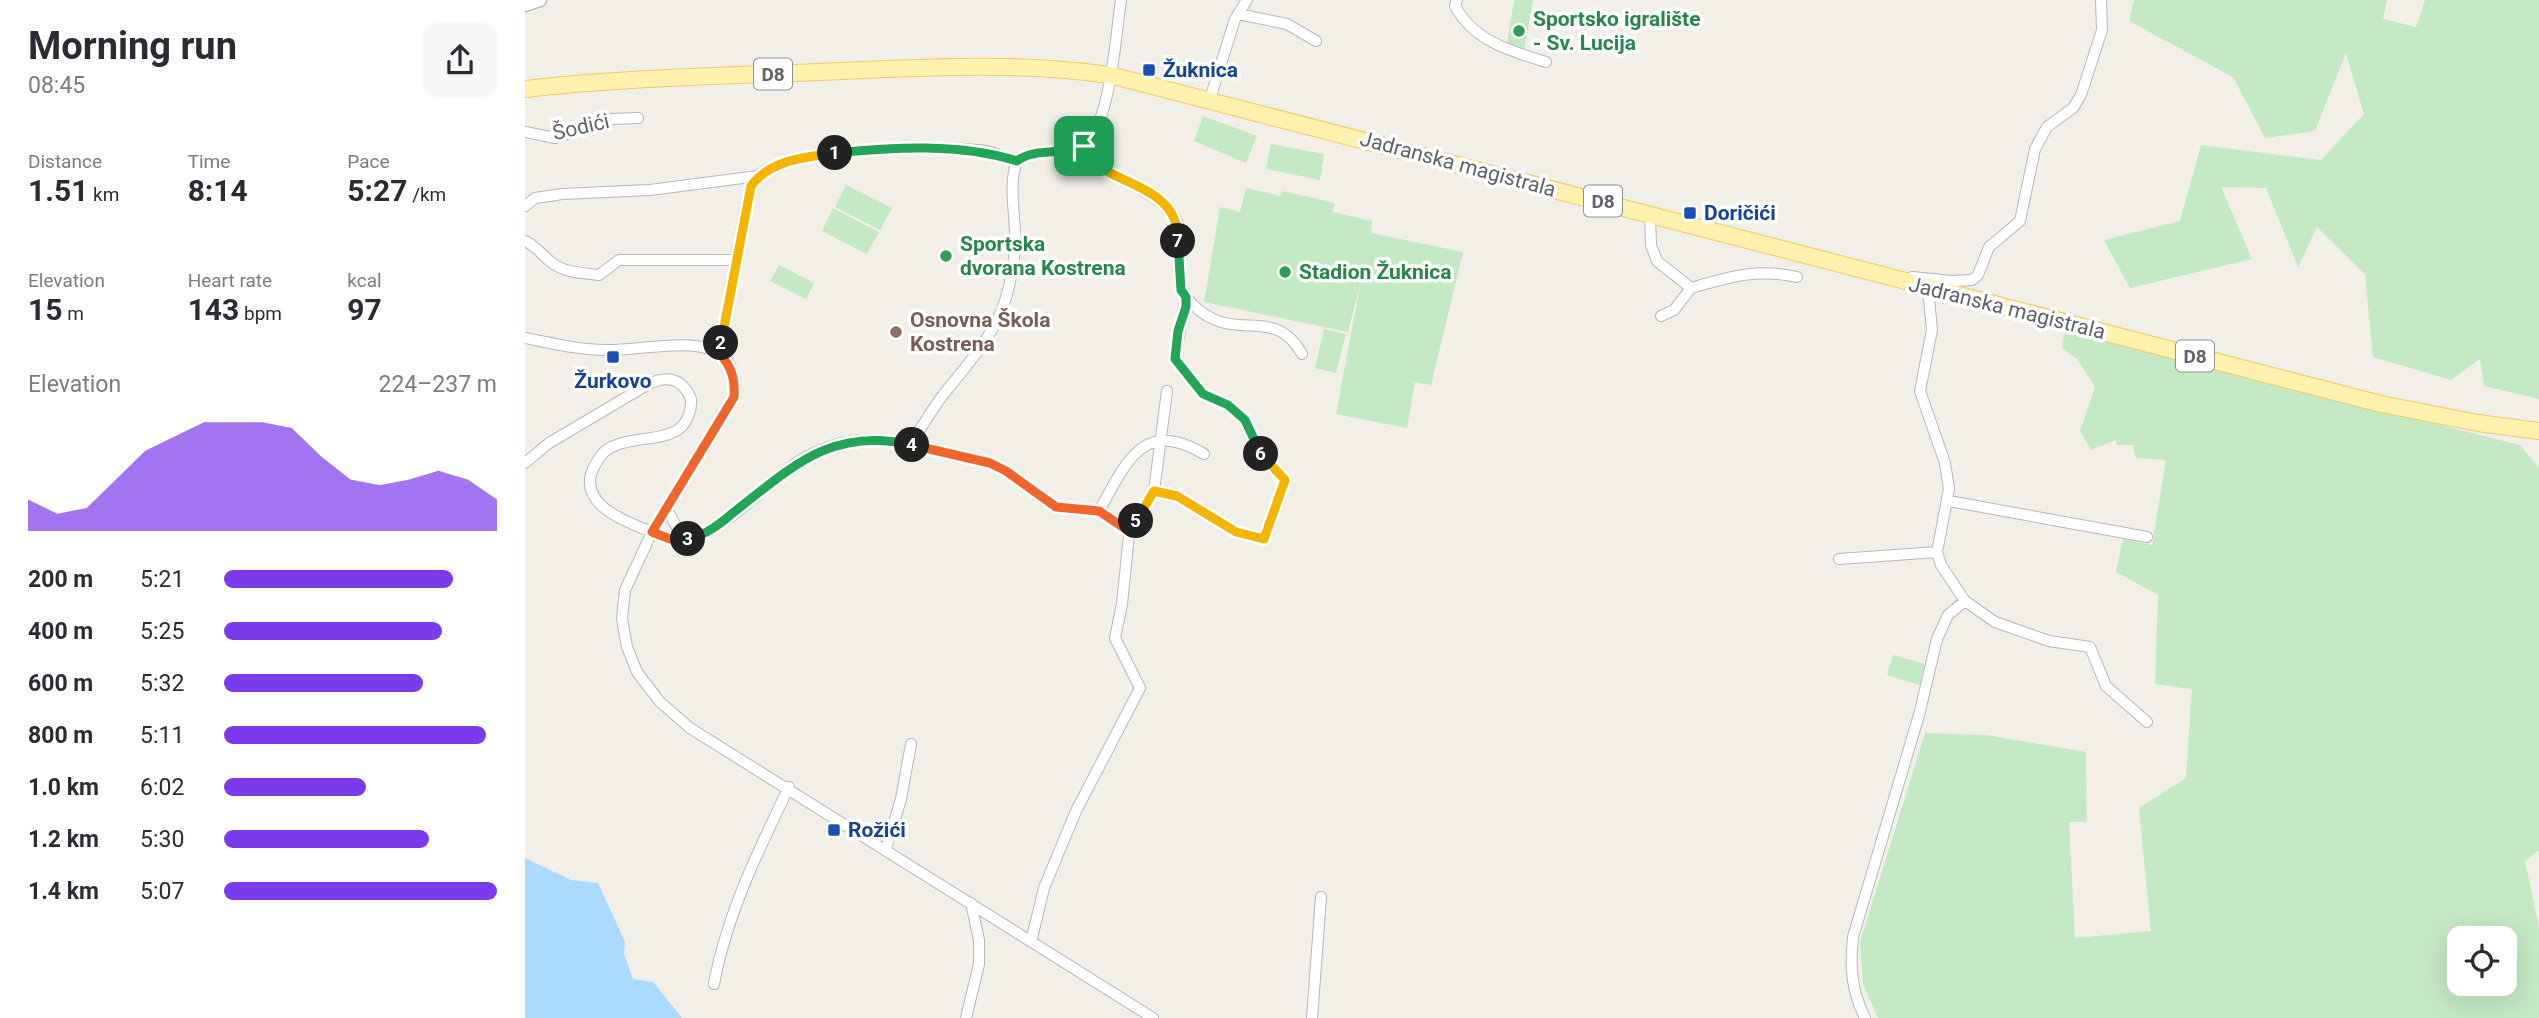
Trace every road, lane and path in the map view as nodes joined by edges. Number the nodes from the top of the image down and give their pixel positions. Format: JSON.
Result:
{"nodes":[{"id":1,"x":540,"y":0,"type":"edge"},
{"id":2,"x":1121,"y":0,"type":"edge"},
{"id":3,"x":1247,"y":0,"type":"edge"},
{"id":4,"x":1457,"y":0,"type":"edge"},
{"id":5,"x":2101,"y":0,"type":"edge"},
{"id":6,"x":525,"y":5,"type":"edge"},
{"id":7,"x":1238,"y":14,"type":"junction"},
{"id":8,"x":1316,"y":41,"type":"dead end"},
{"id":9,"x":1546,"y":62,"type":"dead end"},
{"id":10,"x":1110,"y":75,"type":"junction"},
{"id":11,"x":525,"y":89,"type":"edge"},
{"id":12,"x":1210,"y":99,"type":"junction"},
{"id":13,"x":638,"y":118,"type":"dead end"},
{"id":14,"x":525,"y":132,"type":"edge"},
{"id":15,"x":1084,"y":146,"type":"junction"},
{"id":16,"x":1017,"y":161,"type":"junction"},
{"id":17,"x":758,"y":176,"type":"junction"},
{"id":18,"x":525,"y":206,"type":"edge"},
{"id":19,"x":1650,"y":214,"type":"junction"},
{"id":20,"x":525,"y":241,"type":"edge"},
{"id":21,"x":738,"y":260,"type":"junction"},
{"id":22,"x":1797,"y":277,"type":"dead end"},
{"id":23,"x":1901,"y":281,"type":"junction"},
{"id":24,"x":1691,"y":288,"type":"junction"},
{"id":25,"x":1928,"y":288,"type":"junction"},
{"id":26,"x":1186,"y":297,"type":"junction"},
{"id":27,"x":1661,"y":316,"type":"dead end"},
{"id":28,"x":525,"y":338,"type":"edge"},
{"id":29,"x":719,"y":353,"type":"junction"},
{"id":30,"x":1302,"y":354,"type":"dead end"},
{"id":31,"x":1167,"y":391,"type":"dead end"},
{"id":32,"x":2539,"y":431,"type":"edge"},
{"id":33,"x":1161,"y":438,"type":"junction"},
{"id":34,"x":903,"y":443,"type":"junction"},
{"id":35,"x":1204,"y":454,"type":"dead end"},
{"id":36,"x":525,"y":463,"type":"edge"},
{"id":37,"x":1154,"y":491,"type":"junction"},
{"id":38,"x":1949,"y":501,"type":"junction"},
{"id":39,"x":667,"y":509,"type":"junction"},
{"id":40,"x":1099,"y":511,"type":"junction"},
{"id":41,"x":652,"y":532,"type":"junction"},
{"id":42,"x":1130,"y":532,"type":"junction"},
{"id":43,"x":2147,"y":537,"type":"dead end"},
{"id":44,"x":692,"y":538,"type":"junction"},
{"id":45,"x":1937,"y":552,"type":"junction"},
{"id":46,"x":1839,"y":559,"type":"dead end"},
{"id":47,"x":1965,"y":601,"type":"junction"},
{"id":48,"x":2147,"y":722,"type":"dead end"},
{"id":49,"x":911,"y":744,"type":"dead end"},
{"id":50,"x":789,"y":787,"type":"junction"},
{"id":51,"x":886,"y":849,"type":"junction"},
{"id":52,"x":1321,"y":897,"type":"dead end"},
{"id":53,"x":971,"y":903,"type":"junction"},
{"id":54,"x":1031,"y":942,"type":"junction"},
{"id":55,"x":714,"y":984,"type":"dead end"},
{"id":56,"x":966,"y":1017,"type":"edge"},
{"id":57,"x":1153,"y":1018,"type":"edge"},
{"id":58,"x":1312,"y":1018,"type":"edge"},
{"id":59,"x":1864,"y":1018,"type":"edge"}],
"edges":[{"from":1,"to":6,"type":"street"},
{"from":2,"to":10,"type":"street"},
{"from":3,"to":7,"type":"street"},
{"from":4,"to":9,"type":"street"},
{"from":5,"to":23,"type":"street"},
{"from":7,"to":8,"type":"street"},
{"from":7,"to":12,"type":"street"},
{"from":10,"to":11,"type":"main road","name":"Jadranska magistrala","number":"D8"},
{"from":10,"to":12,"type":"main road","name":"Jadranska magistrala","number":"D8"},
{"from":10,"to":15,"type":"street"},
{"from":12,"to":19,"type":"main road","name":"Jadranska magistrala","number":"D8"},
{"from":13,"to":14,"type":"street","name":"Šodići"},
{"from":15,"to":16,"type":"street"},
{"from":15,"to":26,"type":"street"},
{"from":16,"to":17,"type":"street"},
{"from":16,"to":34,"type":"street"},
{"from":17,"to":18,"type":"street"},
{"from":17,"to":21,"type":"street"},
{"from":19,"to":23,"type":"main road","name":"Jadranska magistrala","number":"D8"},
{"from":19,"to":24,"type":"street"},
{"from":20,"to":21,"type":"street"},
{"from":21,"to":29,"type":"street"},
{"from":22,"to":24,"type":"street"},
{"from":23,"to":25,"type":"main road","name":"Jadranska magistrala","number":"D8"},
{"from":24,"to":27,"type":"street"},
{"from":25,"to":32,"type":"main road","name":"Jadranska magistrala","number":"D8"},
{"from":25,"to":38,"type":"street"},
{"from":26,"to":30,"type":"street"},
{"from":26,"to":37,"type":"street"},
{"from":28,"to":29,"type":"street"},
{"from":29,"to":39,"type":"street"},
{"from":31,"to":33,"type":"street"},
{"from":33,"to":35,"type":"street"},
{"from":33,"to":37,"type":"street"},
{"from":33,"to":40,"type":"street"},
{"from":34,"to":40,"type":"street"},
{"from":34,"to":44,"type":"street"},
{"from":36,"to":41,"type":"street"},
{"from":37,"to":42,"type":"street"},
{"from":38,"to":43,"type":"street"},
{"from":38,"to":45,"type":"street"},
{"from":39,"to":41,"type":"street"},
{"from":39,"to":44,"type":"street"},
{"from":40,"to":42,"type":"street"},
{"from":41,"to":44,"type":"street"},
{"from":41,"to":50,"type":"street"},
{"from":42,"to":54,"type":"street"},
{"from":45,"to":46,"type":"street"},
{"from":45,"to":47,"type":"street"},
{"from":47,"to":48,"type":"street"},
{"from":47,"to":59,"type":"street"},
{"from":49,"to":51,"type":"street"},
{"from":50,"to":51,"type":"street"},
{"from":50,"to":55,"type":"street"},
{"from":51,"to":53,"type":"street"},
{"from":52,"to":58,"type":"street"},
{"from":53,"to":54,"type":"street"},
{"from":53,"to":56,"type":"street"},
{"from":54,"to":57,"type":"street"}]}
